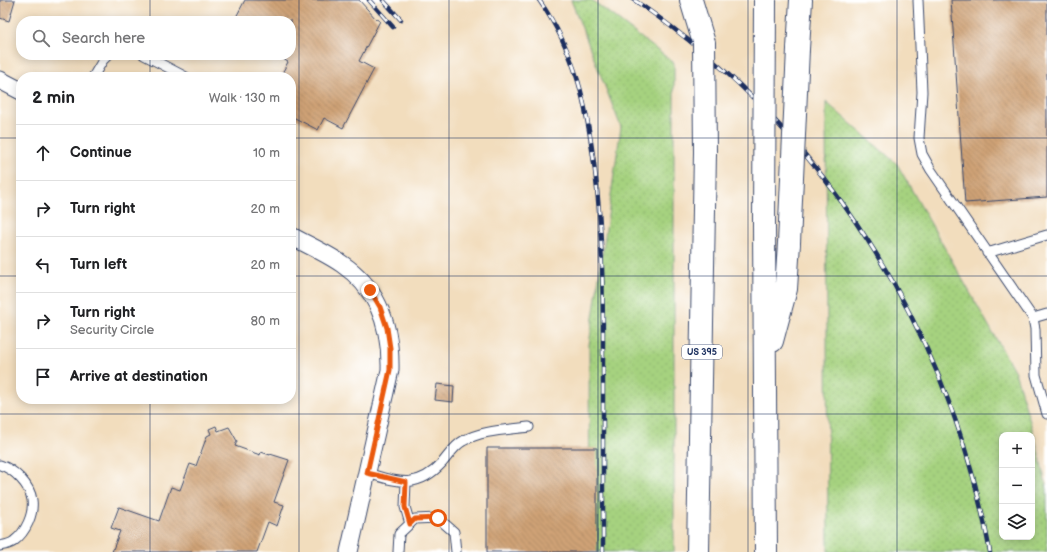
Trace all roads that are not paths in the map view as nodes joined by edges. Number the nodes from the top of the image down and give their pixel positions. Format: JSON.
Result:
{"nodes":[{"id":1,"x":691,"y":0,"type":"edge"},
{"id":2,"x":704,"y":0,"type":"edge"},
{"id":3,"x":765,"y":0,"type":"edge"},
{"id":4,"x":801,"y":0,"type":"edge"},
{"id":5,"x":918,"y":0,"type":"edge"},
{"id":6,"x":704,"y":43,"type":"junction"},
{"id":7,"x":103,"y":60,"type":"edge"},
{"id":8,"x":154,"y":60,"type":"edge"},
{"id":9,"x":96,"y":72,"type":"edge"},
{"id":10,"x":176,"y":72,"type":"edge"},
{"id":11,"x":0,"y":80,"type":"edge"},
{"id":12,"x":16,"y":88,"type":"edge"},
{"id":13,"x":1047,"y":235,"type":"edge"},
{"id":14,"x":296,"y":239,"type":"edge"},
{"id":15,"x":987,"y":253,"type":"junction"},
{"id":16,"x":1047,"y":314,"type":"edge"},
{"id":17,"x":1033,"y":318,"type":"junction"},
{"id":18,"x":764,"y":371,"type":"junction"},
{"id":19,"x":1047,"y":414,"type":"edge"},
{"id":20,"x":529,"y":427,"type":"dead end"},
{"id":21,"x":0,"y":465,"type":"edge"},
{"id":22,"x":367,"y":473,"type":"junction"},
{"id":23,"x":406,"y":482,"type":"junction"},
{"id":24,"x":410,"y":524,"type":"junction"},
{"id":25,"x":0,"y":546,"type":"edge"},
{"id":26,"x":349,"y":552,"type":"edge"},
{"id":27,"x":398,"y":552,"type":"edge"},
{"id":28,"x":456,"y":552,"type":"edge"},
{"id":29,"x":698,"y":552,"type":"edge"},
{"id":30,"x":766,"y":552,"type":"edge"}],
"edges":[{"from":1,"to":6,"type":"highway"},
{"from":2,"to":6,"type":"highway","number":"US 395"},
{"from":3,"to":18,"type":"highway","bridge":true},
{"from":4,"to":18,"type":"highway","bridge":true},
{"from":5,"to":15,"type":"lane"},
{"from":6,"to":29,"type":"highway","number":"US 395","bridge":true},
{"from":7,"to":9,"type":"lane"},
{"from":8,"to":10,"type":"lane"},
{"from":11,"to":12,"type":"street"},
{"from":13,"to":15,"type":"lane"},
{"from":14,"to":22,"type":"street"},
{"from":15,"to":17,"type":"lane"},
{"from":16,"to":17,"type":"lane"},
{"from":17,"to":19,"type":"lane"},
{"from":18,"to":30,"type":"highway"},
{"from":20,"to":23,"type":"lane"},
{"from":21,"to":25,"type":"lane"},
{"from":22,"to":23,"type":"lane"},
{"from":22,"to":26,"type":"street"},
{"from":23,"to":24,"type":"lane"},
{"from":24,"to":27,"type":"lane"},
{"from":24,"to":28,"type":"lane"}]}
